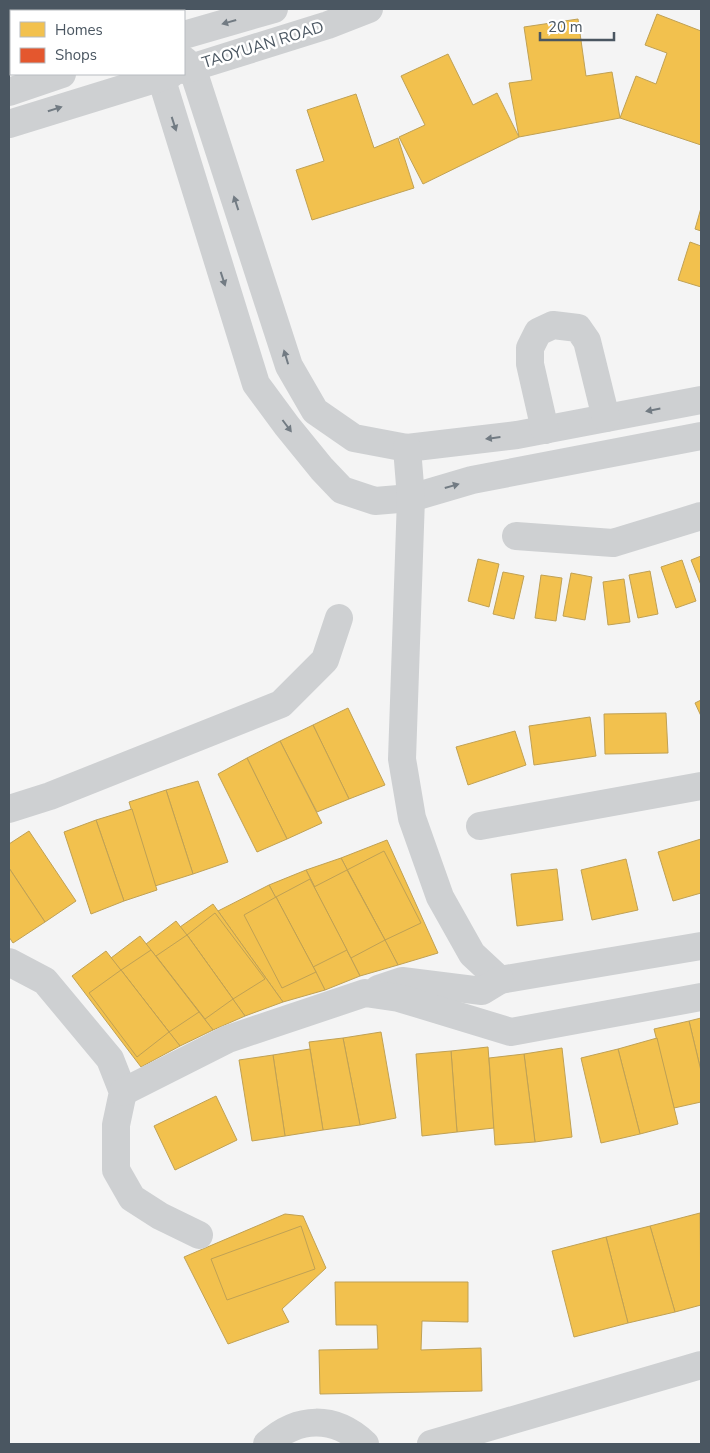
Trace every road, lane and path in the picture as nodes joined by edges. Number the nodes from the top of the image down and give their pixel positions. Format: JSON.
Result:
{"nodes":[{"id":1,"x":274,"y":9,"type":"edge"},
{"id":2,"x":369,"y":9,"type":"edge"},
{"id":3,"x":185,"y":35,"type":"edge"},
{"id":4,"x":185,"y":67,"type":"edge"},
{"id":5,"x":59,"y":75,"type":"edge"},
{"id":6,"x":160,"y":75,"type":"edge"},
{"id":7,"x":176,"y":75,"type":"edge"},
{"id":8,"x":177,"y":75,"type":"edge"},
{"id":9,"x":9,"y":92,"type":"edge"},
{"id":10,"x":9,"y":124,"type":"edge"},
{"id":11,"x":701,"y":400,"type":"edge"},
{"id":12,"x":606,"y":418,"type":"junction"},
{"id":13,"x":545,"y":430,"type":"junction"},
{"id":14,"x":701,"y":436,"type":"edge"},
{"id":15,"x":407,"y":448,"type":"junction"},
{"id":16,"x":411,"y":498,"type":"junction"},
{"id":17,"x":701,"y":516,"type":"edge"},
{"id":18,"x":516,"y":536,"type":"dead end"},
{"id":19,"x":339,"y":618,"type":"dead end"},
{"id":20,"x":701,"y":786,"type":"edge"},
{"id":21,"x":9,"y":809,"type":"edge"},
{"id":22,"x":480,"y":826,"type":"dead end"},
{"id":23,"x":701,"y":946,"type":"edge"},
{"id":24,"x":9,"y":962,"type":"edge"},
{"id":25,"x":500,"y":980,"type":"junction"},
{"id":26,"x":365,"y":994,"type":"junction"},
{"id":27,"x":701,"y":997,"type":"edge"},
{"id":28,"x":122,"y":1092,"type":"junction"},
{"id":29,"x":199,"y":1235,"type":"dead end"},
{"id":30,"x":701,"y":1365,"type":"edge"},
{"id":31,"x":267,"y":1444,"type":"edge"},
{"id":32,"x":365,"y":1444,"type":"edge"},
{"id":33,"x":431,"y":1444,"type":"edge"}],
"edges":[{"from":1,"to":3,"type":"street","name":"TAOYUAN ROAD","one_way":true},
{"from":2,"to":4,"type":"street","name":"TAOYUAN ROAD"},
{"from":5,"to":9,"type":"street"},
{"from":10,"to":6,"type":"street","name":"TAOYUAN ROAD","one_way":true},
{"from":7,"to":16,"type":"street","one_way":true},
{"from":15,"to":8,"type":"street","one_way":true},
{"from":11,"to":12,"type":"street","one_way":true},
{"from":12,"to":13,"type":"street"},
{"from":12,"to":13,"type":"street"},
{"from":13,"to":15,"type":"street","one_way":true},
{"from":16,"to":14,"type":"street","one_way":true},
{"from":15,"to":16,"type":"street"},
{"from":16,"to":25,"type":"street"},
{"from":17,"to":18,"type":"street"},
{"from":19,"to":21,"type":"street"},
{"from":20,"to":22,"type":"street"},
{"from":23,"to":25,"type":"street"},
{"from":24,"to":28,"type":"street"},
{"from":25,"to":26,"type":"street"},
{"from":26,"to":27,"type":"street"},
{"from":26,"to":28,"type":"street"},
{"from":28,"to":29,"type":"street"},
{"from":30,"to":33,"type":"street"},
{"from":31,"to":32,"type":"street"}]}
